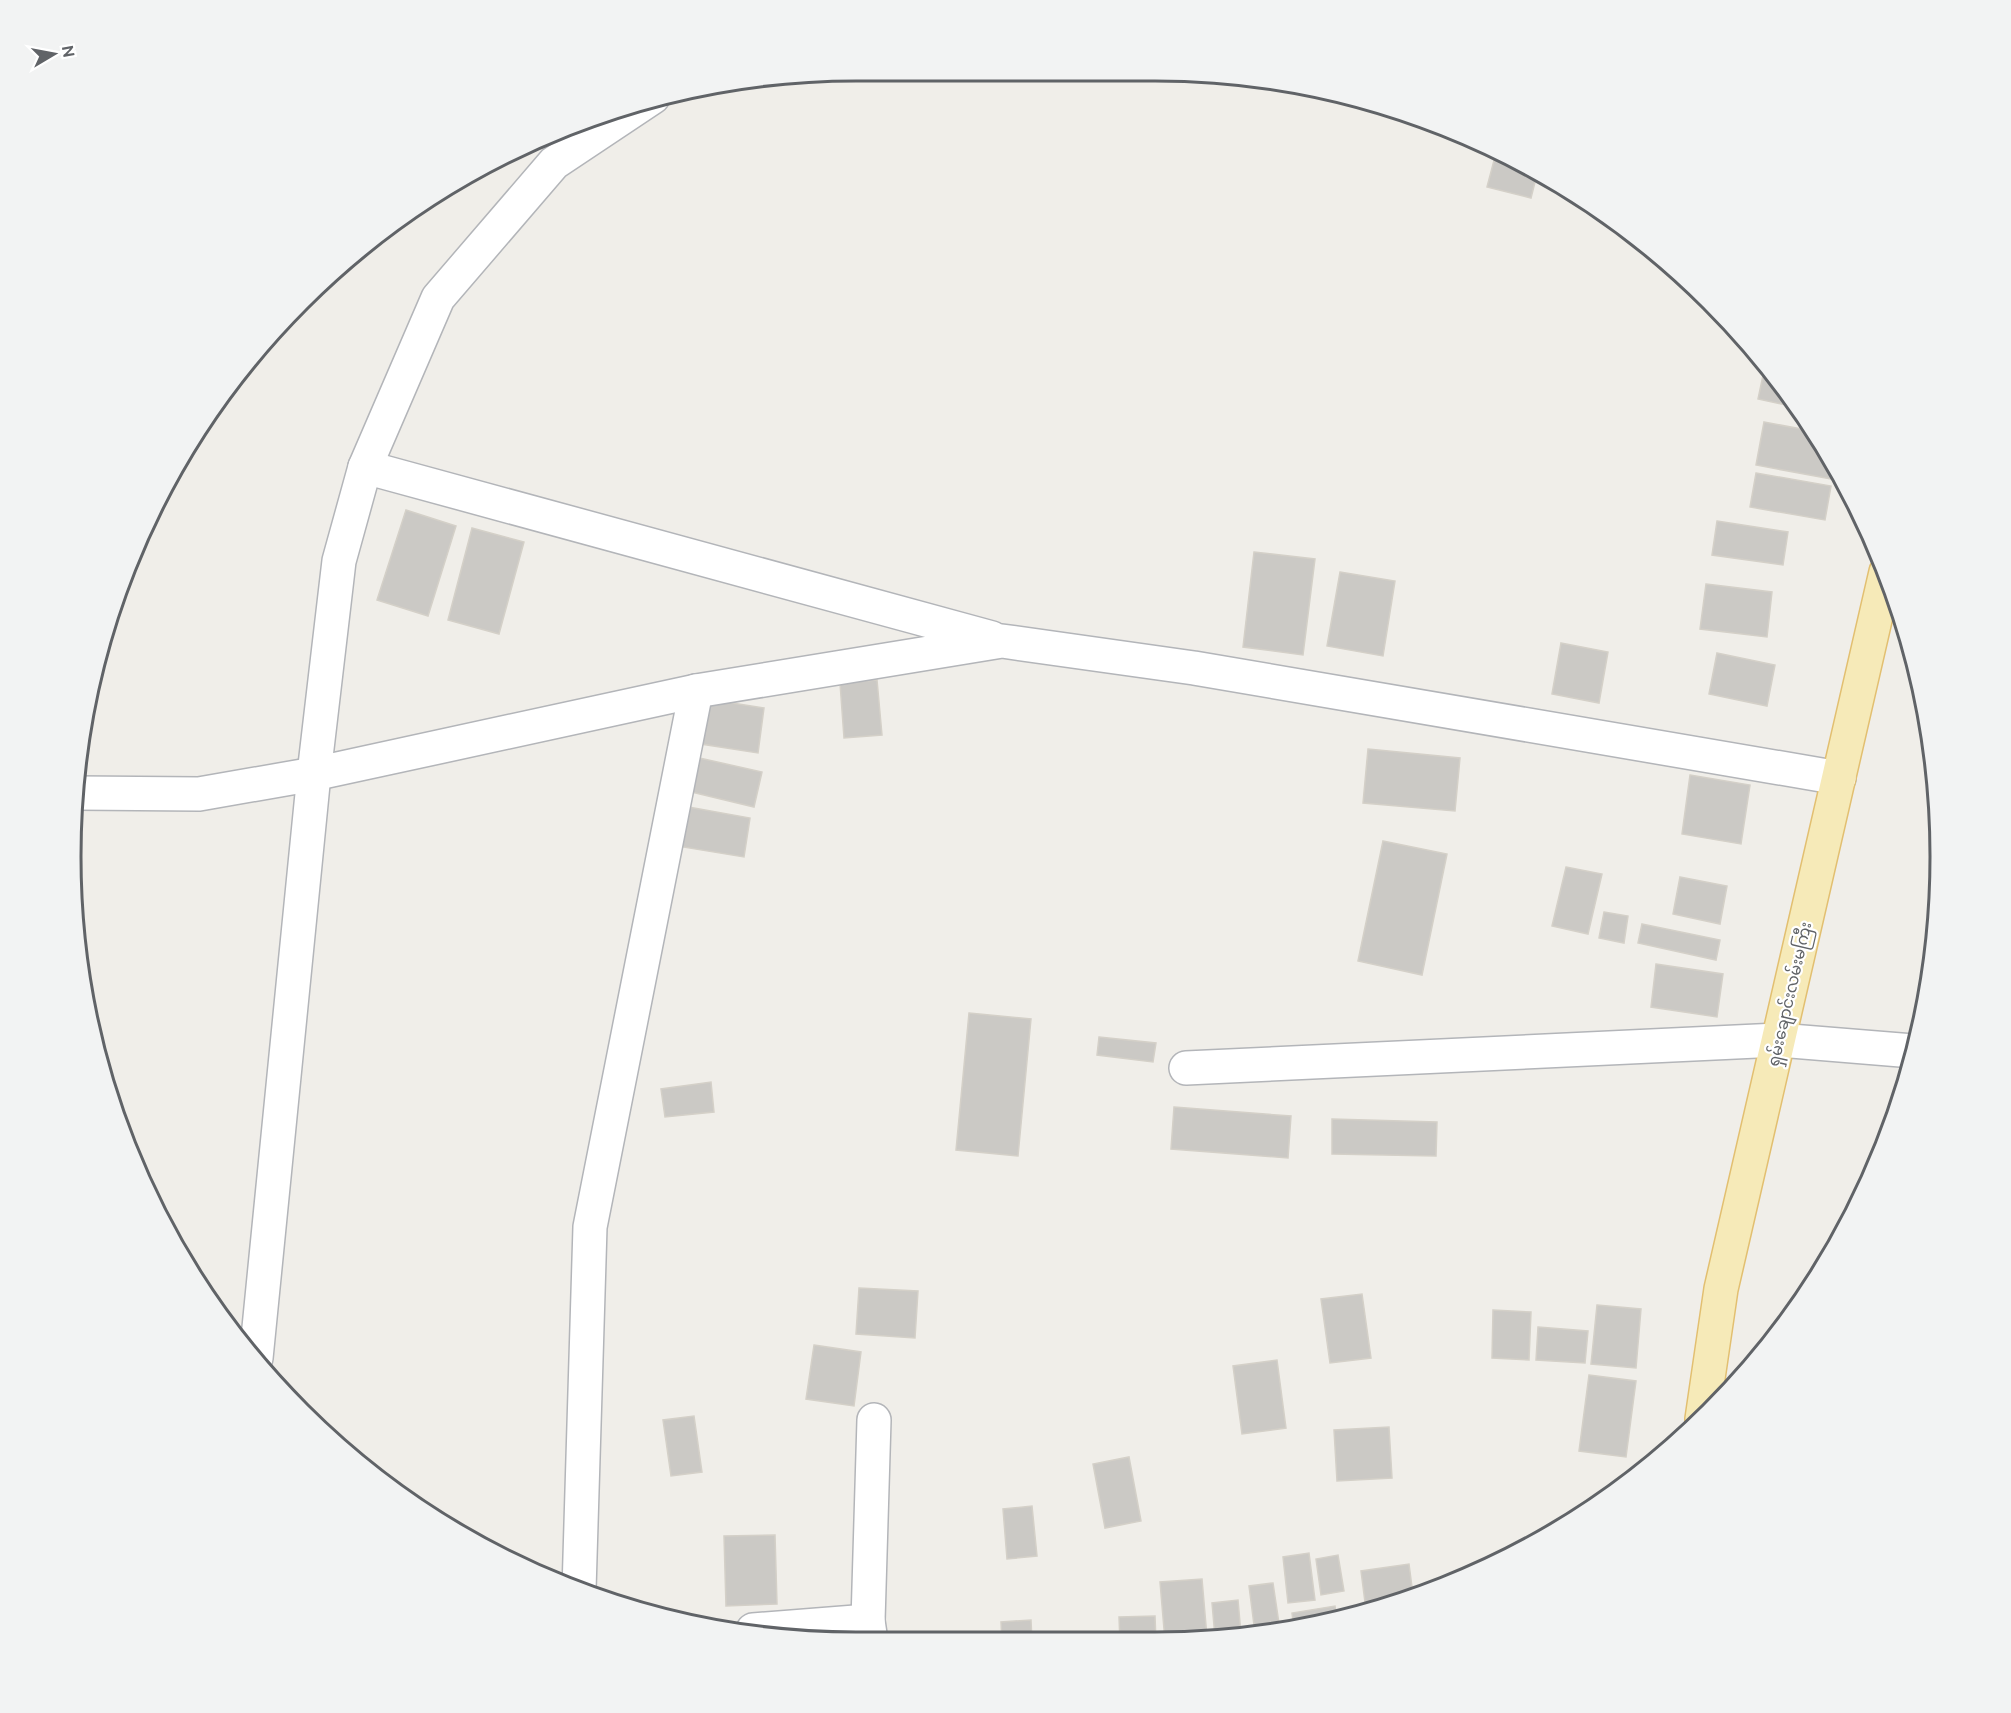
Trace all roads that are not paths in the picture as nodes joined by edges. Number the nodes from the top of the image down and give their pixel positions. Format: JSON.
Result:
{"nodes":[{"id":1,"x":625,"y":117,"type":"edge"},
{"id":2,"x":365,"y":467,"type":"junction"},
{"id":3,"x":1882,"y":589,"type":"edge"},
{"id":4,"x":1002,"y":641,"type":"junction"},
{"id":5,"x":696,"y":691,"type":"junction"},
{"id":6,"x":314,"y":774,"type":"junction"},
{"id":7,"x":1839,"y":778,"type":"junction"},
{"id":8,"x":84,"y":793,"type":"edge"},
{"id":9,"x":1778,"y":1040,"type":"junction"},
{"id":10,"x":1905,"y":1050,"type":"edge"},
{"id":11,"x":1186,"y":1068,"type":"dead end"},
{"id":12,"x":257,"y":1348,"type":"edge"},
{"id":13,"x":1704,"y":1404,"type":"edge"},
{"id":14,"x":874,"y":1420,"type":"dead end"},
{"id":15,"x":579,"y":1580,"type":"edge"},
{"id":16,"x":821,"y":1631,"type":"edge"},
{"id":17,"x":869,"y":1631,"type":"edge"}],
"edges":[{"from":1,"to":2,"type":"street"},
{"from":2,"to":4,"type":"street"},
{"from":2,"to":6,"type":"street"},
{"from":3,"to":7,"type":"main road","name":"ရှမ်းချောင်းလမ်းမကြီး"},
{"from":4,"to":5,"type":"street"},
{"from":4,"to":7,"type":"street"},
{"from":5,"to":6,"type":"street"},
{"from":5,"to":15,"type":"street"},
{"from":6,"to":8,"type":"street"},
{"from":6,"to":12,"type":"street"},
{"from":7,"to":9,"type":"main road","name":"ရှမ်းချောင်းလမ်းမကြီး"},
{"from":9,"to":10,"type":"street"},
{"from":9,"to":11,"type":"street"},
{"from":9,"to":13,"type":"main road","name":"ရှမ်းချောင်းလမ်းမကြီး"},
{"from":14,"to":17,"type":"street"},
{"from":16,"to":17,"type":"street"}]}
